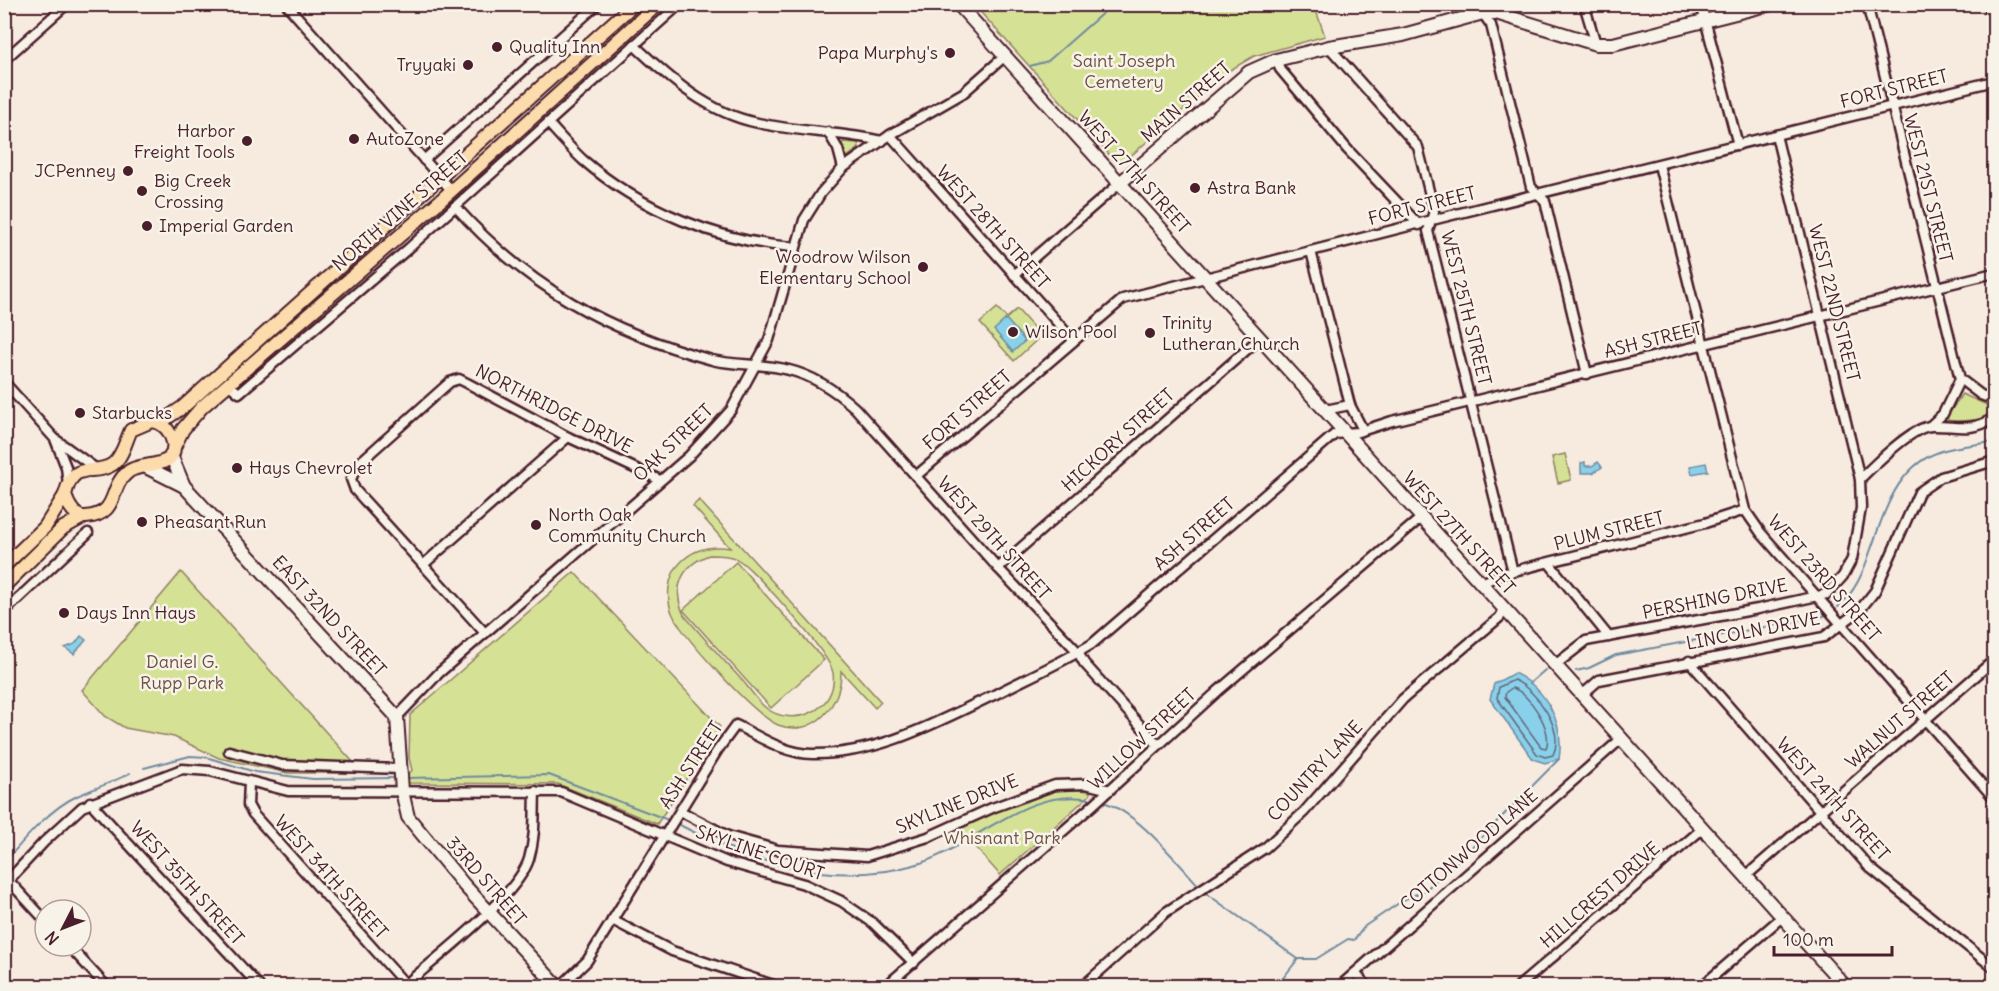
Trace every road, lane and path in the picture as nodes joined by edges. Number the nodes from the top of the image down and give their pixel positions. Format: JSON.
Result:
{"nodes":[{"id":1,"x":67,"y":4,"type":"edge"},
{"id":2,"x":286,"y":4,"type":"edge"},
{"id":3,"x":598,"y":4,"type":"edge"},
{"id":4,"x":634,"y":4,"type":"edge"},
{"id":5,"x":658,"y":4,"type":"edge"},
{"id":6,"x":680,"y":4,"type":"edge"},
{"id":7,"x":958,"y":4,"type":"edge"},
{"id":8,"x":1584,"y":4,"type":"edge"},
{"id":9,"x":1701,"y":4,"type":"edge"},
{"id":10,"x":1771,"y":4,"type":"edge"},
{"id":11,"x":1866,"y":4,"type":"edge"},
{"id":12,"x":1989,"y":4,"type":"edge"},
{"id":13,"x":1480,"y":9,"type":"edge"},
{"id":14,"x":1705,"y":20,"type":"junction"},
{"id":15,"x":1995,"y":25,"type":"edge"},
{"id":16,"x":1596,"y":44,"type":"junction"},
{"id":17,"x":634,"y":45,"type":"junction"},
{"id":18,"x":1329,"y":47,"type":"junction"},
{"id":19,"x":1005,"y":56,"type":"junction"},
{"id":20,"x":4,"y":60,"type":"edge"},
{"id":21,"x":1276,"y":60,"type":"junction"},
{"id":22,"x":1995,"y":81,"type":"edge"},
{"id":23,"x":1891,"y":106,"type":"junction"},
{"id":24,"x":548,"y":123,"type":"junction"},
{"id":25,"x":828,"y":132,"type":"junction"},
{"id":26,"x":890,"y":135,"type":"junction"},
{"id":27,"x":1776,"y":135,"type":"junction"},
{"id":28,"x":882,"y":141,"type":"junction"},
{"id":29,"x":1738,"y":146,"type":"junction"},
{"id":30,"x":424,"y":160,"type":"junction"},
{"id":31,"x":1659,"y":165,"type":"junction"},
{"id":32,"x":843,"y":168,"type":"junction"},
{"id":33,"x":440,"y":178,"type":"junction"},
{"id":34,"x":1120,"y":183,"type":"junction"},
{"id":35,"x":452,"y":191,"type":"junction"},
{"id":36,"x":1540,"y":194,"type":"junction"},
{"id":37,"x":455,"y":206,"type":"junction"},
{"id":38,"x":1431,"y":220,"type":"junction"},
{"id":39,"x":1419,"y":225,"type":"junction"},
{"id":40,"x":794,"y":247,"type":"junction"},
{"id":41,"x":1311,"y":251,"type":"junction"},
{"id":42,"x":1995,"y":273,"type":"edge"},
{"id":43,"x":1014,"y":275,"type":"junction"},
{"id":44,"x":1205,"y":278,"type":"junction"},
{"id":45,"x":1936,"y":287,"type":"junction"},
{"id":46,"x":1819,"y":317,"type":"junction"},
{"id":47,"x":1260,"y":339,"type":"junction"},
{"id":48,"x":1073,"y":340,"type":"junction"},
{"id":49,"x":1706,"y":345,"type":"junction"},
{"id":50,"x":756,"y":366,"type":"junction"},
{"id":51,"x":1587,"y":374,"type":"junction"},
{"id":52,"x":1960,"y":379,"type":"junction"},
{"id":53,"x":4,"y":382,"type":"edge"},
{"id":54,"x":228,"y":384,"type":"junction"},
{"id":55,"x":1995,"y":400,"type":"edge"},
{"id":56,"x":1472,"y":403,"type":"junction"},
{"id":57,"x":1350,"y":405,"type":"junction"},
{"id":58,"x":1325,"y":410,"type":"junction"},
{"id":59,"x":1995,"y":418,"type":"edge"},
{"id":60,"x":152,"y":421,"type":"junction"},
{"id":61,"x":1930,"y":426,"type":"junction"},
{"id":62,"x":1363,"y":430,"type":"junction"},
{"id":63,"x":1346,"y":434,"type":"junction"},
{"id":64,"x":568,"y":437,"type":"junction"},
{"id":65,"x":55,"y":439,"type":"junction"},
{"id":66,"x":172,"y":452,"type":"junction"},
{"id":67,"x":1995,"y":461,"type":"edge"},
{"id":68,"x":146,"y":467,"type":"junction"},
{"id":69,"x":95,"y":468,"type":"junction"},
{"id":70,"x":916,"y":476,"type":"junction"},
{"id":71,"x":1860,"y":478,"type":"junction"},
{"id":72,"x":660,"y":480,"type":"junction"},
{"id":73,"x":184,"y":486,"type":"junction"},
{"id":74,"x":67,"y":490,"type":"junction"},
{"id":75,"x":1745,"y":510,"type":"junction"},
{"id":76,"x":83,"y":517,"type":"junction"},
{"id":77,"x":1422,"y":517,"type":"junction"},
{"id":78,"x":88,"y":532,"type":"dead end"},
{"id":79,"x":1549,"y":563,"type":"junction"},
{"id":80,"x":423,"y":565,"type":"junction"},
{"id":81,"x":4,"y":566,"type":"edge"},
{"id":82,"x":998,"y":568,"type":"junction"},
{"id":83,"x":1513,"y":572,"type":"junction"},
{"id":84,"x":1481,"y":583,"type":"junction"},
{"id":85,"x":4,"y":586,"type":"edge"},
{"id":86,"x":1816,"y":596,"type":"junction"},
{"id":87,"x":1504,"y":609,"type":"junction"},
{"id":88,"x":4,"y":612,"type":"edge"},
{"id":89,"x":1843,"y":625,"type":"junction"},
{"id":90,"x":485,"y":633,"type":"junction"},
{"id":91,"x":1609,"y":637,"type":"junction"},
{"id":92,"x":1078,"y":652,"type":"junction"},
{"id":93,"x":1995,"y":660,"type":"edge"},
{"id":94,"x":1689,"y":661,"type":"junction"},
{"id":95,"x":1555,"y":665,"type":"junction"},
{"id":96,"x":1582,"y":695,"type":"junction"},
{"id":97,"x":397,"y":717,"type":"junction"},
{"id":98,"x":1925,"y":721,"type":"junction"},
{"id":99,"x":1621,"y":739,"type":"junction"},
{"id":100,"x":1158,"y":746,"type":"junction"},
{"id":101,"x":229,"y":751,"type":"dead end"},
{"id":102,"x":400,"y":769,"type":"junction"},
{"id":103,"x":249,"y":782,"type":"junction"},
{"id":104,"x":402,"y":791,"type":"junction"},
{"id":105,"x":535,"y":791,"type":"junction"},
{"id":106,"x":1108,"y":792,"type":"junction"},
{"id":107,"x":1995,"y":798,"type":"edge"},
{"id":108,"x":90,"y":802,"type":"junction"},
{"id":109,"x":680,"y":811,"type":"junction"},
{"id":110,"x":1820,"y":813,"type":"junction"},
{"id":111,"x":1702,"y":829,"type":"junction"},
{"id":112,"x":665,"y":835,"type":"junction"},
{"id":113,"x":1746,"y":876,"type":"junction"},
{"id":114,"x":7,"y":883,"type":"edge"},
{"id":115,"x":33,"y":908,"type":"edge"},
{"id":116,"x":488,"y":911,"type":"junction"},
{"id":117,"x":1782,"y":917,"type":"junction"},
{"id":118,"x":612,"y":920,"type":"junction"},
{"id":119,"x":80,"y":958,"type":"edge"},
{"id":120,"x":914,"y":963,"type":"junction"},
{"id":121,"x":1995,"y":968,"type":"edge"},
{"id":122,"x":1355,"y":973,"type":"junction"},
{"id":123,"x":406,"y":986,"type":"edge"},
{"id":124,"x":106,"y":987,"type":"edge"},
{"id":125,"x":259,"y":987,"type":"edge"},
{"id":126,"x":559,"y":987,"type":"edge"},
{"id":127,"x":776,"y":987,"type":"edge"},
{"id":128,"x":886,"y":987,"type":"edge"},
{"id":129,"x":1083,"y":987,"type":"edge"},
{"id":130,"x":1340,"y":987,"type":"edge"},
{"id":131,"x":1367,"y":987,"type":"edge"},
{"id":132,"x":1519,"y":987,"type":"edge"},
{"id":133,"x":1702,"y":987,"type":"edge"},
{"id":134,"x":1845,"y":987,"type":"edge"}],
"edges":[{"from":1,"to":20,"type":"street"},
{"from":2,"to":30,"type":"street"},
{"from":3,"to":30,"type":"street"},
{"from":4,"to":33,"type":"main road","name":"NORTH VINE STREET"},
{"from":5,"to":35,"type":"main road","name":"NORTH VINE STREET"},
{"from":6,"to":17,"type":"street"},
{"from":7,"to":19,"type":"street","name":"WEST 27TH STREET"},
{"from":8,"to":16,"type":"street"},
{"from":9,"to":14,"type":"street"},
{"from":10,"to":14,"type":"street","name":"MAIN STREET"},
{"from":11,"to":23,"type":"street","name":"WEST 21ST STREET"},
{"from":12,"to":15,"type":"street"},
{"from":13,"to":16,"type":"street","name":"MAIN STREET"},
{"from":13,"to":18,"type":"street","name":"MAIN STREET"},
{"from":13,"to":36,"type":"street"},
{"from":14,"to":16,"type":"street","name":"MAIN STREET"},
{"from":14,"to":29,"type":"street"},
{"from":17,"to":24,"type":"street"},
{"from":17,"to":25,"type":"street"},
{"from":18,"to":21,"type":"street","name":"MAIN STREET"},
{"from":18,"to":38,"type":"street","name":"WEST 25TH STREET"},
{"from":19,"to":26,"type":"street","name":"OAK STREET"},
{"from":19,"to":34,"type":"street","name":"WEST 27TH STREET"},
{"from":21,"to":34,"type":"street","name":"MAIN STREET"},
{"from":21,"to":39,"type":"street"},
{"from":22,"to":23,"type":"street","name":"FORT STREET"},
{"from":23,"to":27,"type":"street","name":"FORT STREET"},
{"from":23,"to":45,"type":"street","name":"WEST 21ST STREET"},
{"from":24,"to":37,"type":"street"},
{"from":24,"to":40,"type":"street"},
{"from":25,"to":28,"type":"street"},
{"from":25,"to":32,"type":"street"},
{"from":26,"to":28,"type":"street","name":"OAK STREET"},
{"from":26,"to":43,"type":"street","name":"WEST 28TH STREET"},
{"from":27,"to":29,"type":"street","name":"FORT STREET"},
{"from":27,"to":46,"type":"street","name":"WEST 22ND STREET"},
{"from":28,"to":32,"type":"street","name":"OAK STREET"},
{"from":29,"to":31,"type":"street","name":"FORT STREET"},
{"from":30,"to":33,"type":"street"},
{"from":31,"to":36,"type":"street","name":"FORT STREET"},
{"from":31,"to":49,"type":"street","name":"WEST 23RD STREET"},
{"from":32,"to":40,"type":"street","name":"OAK STREET"},
{"from":33,"to":35,"type":"street"},
{"from":33,"to":60,"type":"main road","name":"NORTH VINE STREET"},
{"from":34,"to":43,"type":"street"},
{"from":34,"to":44,"type":"street","name":"WEST 27TH STREET"},
{"from":35,"to":54,"type":"main road","name":"NORTH VINE STREET"},
{"from":36,"to":38,"type":"street","name":"FORT STREET"},
{"from":36,"to":51,"type":"street"},
{"from":37,"to":50,"type":"street","name":"WEST 29TH STREET"},
{"from":37,"to":54,"type":"street"},
{"from":38,"to":39,"type":"street","name":"FORT STREET"},
{"from":38,"to":56,"type":"street","name":"WEST 25TH STREET"},
{"from":39,"to":41,"type":"street","name":"FORT STREET"},
{"from":40,"to":50,"type":"street","name":"OAK STREET"},
{"from":41,"to":44,"type":"street","name":"FORT STREET"},
{"from":41,"to":57,"type":"street"},
{"from":42,"to":45,"type":"street","name":"ASH STREET"},
{"from":43,"to":48,"type":"street","name":"WEST 28TH STREET"},
{"from":44,"to":47,"type":"street","name":"WEST 27TH STREET"},
{"from":44,"to":48,"type":"street","name":"FORT STREET"},
{"from":45,"to":46,"type":"street","name":"ASH STREET"},
{"from":45,"to":52,"type":"street","name":"WEST 21ST STREET"},
{"from":46,"to":49,"type":"street","name":"ASH STREET"},
{"from":46,"to":71,"type":"street","name":"WEST 22ND STREET"},
{"from":47,"to":58,"type":"street","name":"WEST 27TH STREET"},
{"from":47,"to":82,"type":"street","name":"HICKORY STREET"},
{"from":48,"to":70,"type":"street","name":"FORT STREET"},
{"from":49,"to":51,"type":"street","name":"ASH STREET"},
{"from":49,"to":75,"type":"street","name":"WEST 23RD STREET"},
{"from":50,"to":70,"type":"street","name":"WEST 29TH STREET"},
{"from":50,"to":72,"type":"street","name":"OAK STREET"},
{"from":51,"to":56,"type":"street","name":"ASH STREET"},
{"from":52,"to":55,"type":"street"},
{"from":52,"to":61,"type":"street"},
{"from":53,"to":65,"type":"street"},
{"from":54,"to":66,"type":"main road","name":"NORTH VINE STREET"},
{"from":56,"to":62,"type":"street","name":"ASH STREET"},
{"from":56,"to":83,"type":"street","name":"WEST 25TH STREET"},
{"from":57,"to":58,"type":"street"},
{"from":57,"to":62,"type":"street"},
{"from":58,"to":63,"type":"street","name":"WEST 27TH STREET"},
{"from":59,"to":61,"type":"street"},
{"from":60,"to":66,"type":"main road"},
{"from":60,"to":69,"type":"main road","name":"NORTH VINE STREET"},
{"from":61,"to":71,"type":"street"},
{"from":62,"to":63,"type":"street","name":"ASH STREET"},
{"from":63,"to":77,"type":"street","name":"WEST 27TH STREET"},
{"from":63,"to":92,"type":"street","name":"ASH STREET"},
{"from":64,"to":72,"type":"street","name":"NORTHRIDGE DRIVE"},
{"from":64,"to":80,"type":"street"},
{"from":64,"to":80,"type":"street","name":"NORTHRIDGE DRIVE"},
{"from":65,"to":69,"type":"street"},
{"from":65,"to":74,"type":"street"},
{"from":66,"to":68,"type":"main road"},
{"from":66,"to":73,"type":"street","name":"EAST 32ND STREET"},
{"from":67,"to":89,"type":"street","name":"LINCOLN DRIVE"},
{"from":68,"to":73,"type":"street","name":"EAST 32ND STREET"},
{"from":68,"to":76,"type":"main road"},
{"from":69,"to":74,"type":"main road","name":"NORTH VINE STREET"},
{"from":70,"to":82,"type":"street","name":"WEST 29TH STREET"},
{"from":71,"to":86,"type":"street","name":"PERSHING DRIVE"},
{"from":72,"to":90,"type":"street","name":"OAK STREET"},
{"from":73,"to":97,"type":"street","name":"EAST 32ND STREET"},
{"from":74,"to":76,"type":"main road"},
{"from":74,"to":81,"type":"main road"},
{"from":75,"to":79,"type":"street","name":"PLUM STREET"},
{"from":75,"to":86,"type":"street","name":"WEST 23RD STREET"},
{"from":76,"to":85,"type":"main road"},
{"from":77,"to":84,"type":"street","name":"WEST 27TH STREET"},
{"from":77,"to":100,"type":"street","name":"WILLOW STREET"},
{"from":78,"to":88,"type":"street"},
{"from":79,"to":83,"type":"street","name":"PLUM STREET"},
{"from":79,"to":91,"type":"street"},
{"from":80,"to":90,"type":"street","name":"NORTHRIDGE DRIVE"},
{"from":82,"to":92,"type":"street","name":"WEST 29TH STREET"},
{"from":83,"to":84,"type":"street","name":"PLUM STREET"},
{"from":84,"to":87,"type":"street","name":"WEST 27TH STREET"},
{"from":86,"to":89,"type":"street","name":"WEST 23RD STREET"},
{"from":86,"to":91,"type":"street","name":"PERSHING DRIVE"},
{"from":87,"to":95,"type":"street","name":"WEST 27TH STREET"},
{"from":87,"to":129,"type":"street","name":"COUNTRY LANE"},
{"from":89,"to":94,"type":"street","name":"LINCOLN DRIVE"},
{"from":89,"to":98,"type":"street","name":"WEST 23RD STREET"},
{"from":90,"to":97,"type":"street","name":"OAK STREET"},
{"from":91,"to":95,"type":"street","name":"PERSHING DRIVE"},
{"from":92,"to":100,"type":"street","name":"WEST 29TH STREET"},
{"from":92,"to":109,"type":"street","name":"ASH STREET"},
{"from":93,"to":98,"type":"street","name":"WALNUT STREET"},
{"from":94,"to":96,"type":"street","name":"LINCOLN DRIVE"},
{"from":94,"to":110,"type":"street","name":"WEST 24TH STREET"},
{"from":95,"to":96,"type":"street","name":"WEST 27TH STREET"},
{"from":96,"to":99,"type":"street","name":"WEST 27TH STREET"},
{"from":97,"to":102,"type":"street"},
{"from":98,"to":107,"type":"street","name":"WEST 23RD STREET"},
{"from":98,"to":110,"type":"street","name":"WALNUT STREET"},
{"from":99,"to":111,"type":"street","name":"WEST 27TH STREET"},
{"from":99,"to":122,"type":"street","name":"COTTONWOOD LANE"},
{"from":100,"to":106,"type":"street","name":"WILLOW STREET"},
{"from":101,"to":102,"type":"street"},
{"from":102,"to":104,"type":"street"},
{"from":103,"to":104,"type":"street"},
{"from":103,"to":108,"type":"street"},
{"from":103,"to":123,"type":"street","name":"WEST 34TH STREET"},
{"from":104,"to":105,"type":"street","name":"SKYLINE COURT"},
{"from":104,"to":116,"type":"street","name":"33RD STREET"},
{"from":105,"to":112,"type":"street","name":"SKYLINE COURT"},
{"from":105,"to":116,"type":"street"},
{"from":106,"to":109,"type":"street","name":"SKYLINE DRIVE"},
{"from":106,"to":120,"type":"street","name":"WILLOW STREET"},
{"from":108,"to":114,"type":"street"},
{"from":108,"to":125,"type":"street","name":"WEST 35TH STREET"},
{"from":109,"to":112,"type":"street","name":"ASH STREET"},
{"from":110,"to":113,"type":"street","name":"WALNUT STREET"},
{"from":110,"to":121,"type":"street","name":"WEST 24TH STREET"},
{"from":111,"to":113,"type":"street","name":"WEST 27TH STREET"},
{"from":111,"to":132,"type":"street","name":"HILLCREST DRIVE"},
{"from":112,"to":118,"type":"street","name":"ASH STREET"},
{"from":112,"to":120,"type":"street","name":"SKYLINE COURT"},
{"from":113,"to":117,"type":"street","name":"WEST 27TH STREET"},
{"from":114,"to":115,"type":"street"},
{"from":116,"to":123,"type":"street"},
{"from":116,"to":126,"type":"street","name":"33RD STREET"},
{"from":117,"to":133,"type":"street"},
{"from":117,"to":134,"type":"street","name":"WEST 27TH STREET"},
{"from":118,"to":126,"type":"street","name":"ASH STREET"},
{"from":118,"to":127,"type":"street"},
{"from":119,"to":124,"type":"street"},
{"from":120,"to":128,"type":"street","name":"WILLOW STREET"},
{"from":122,"to":130,"type":"street","name":"COTTONWOOD LANE"},
{"from":122,"to":131,"type":"street"}]}
